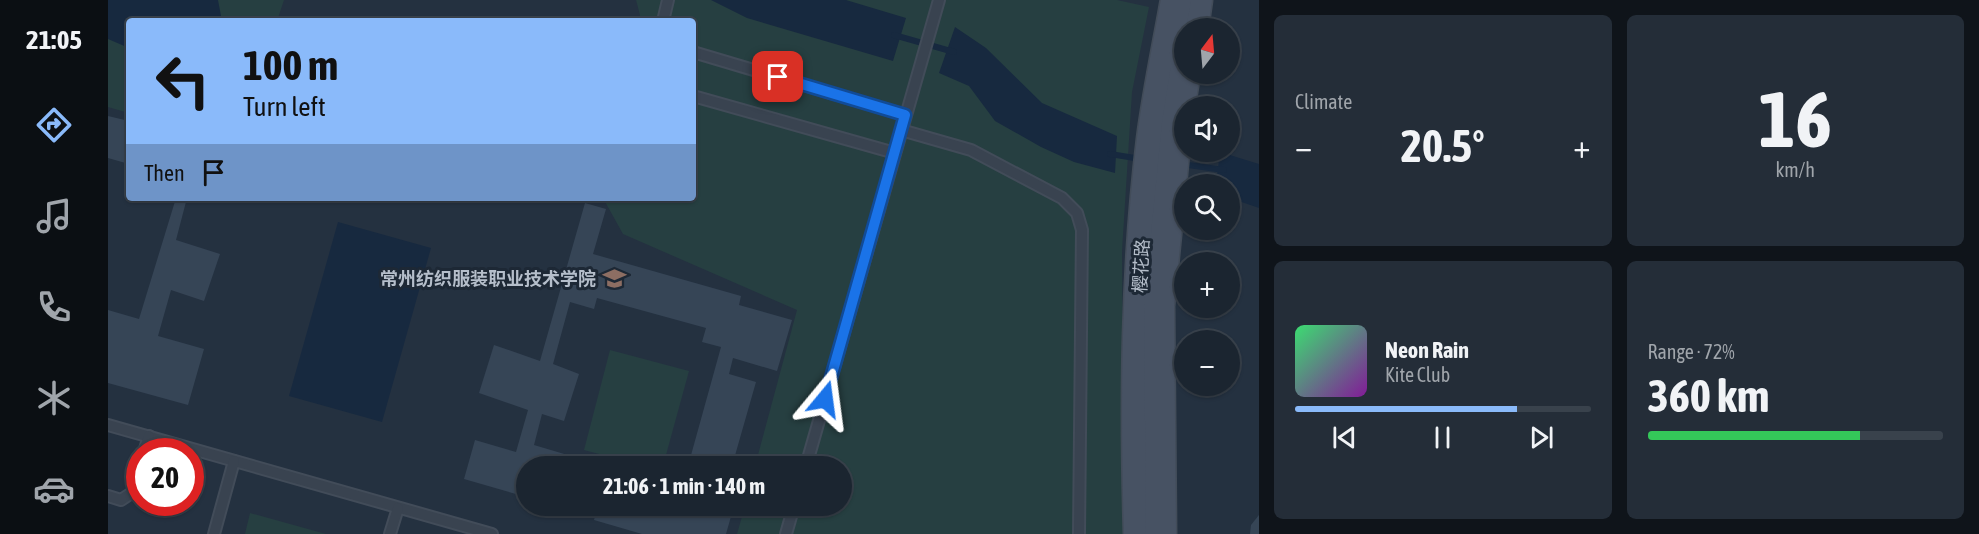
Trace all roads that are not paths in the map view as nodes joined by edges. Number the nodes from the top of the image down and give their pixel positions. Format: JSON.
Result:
{"nodes":[{"id":1,"x":668,"y":0,"type":"edge"},
{"id":2,"x":939,"y":0,"type":"edge"},
{"id":3,"x":1176,"y":0,"type":"edge"},
{"id":4,"x":1197,"y":0,"type":"edge"},
{"id":5,"x":664,"y":18,"type":"edge"},
{"id":6,"x":1194,"y":18,"type":"edge"},
{"id":7,"x":696,"y":53,"type":"edge"},
{"id":8,"x":1181,"y":84,"type":"edge"},
{"id":9,"x":696,"y":97,"type":"edge"},
{"id":10,"x":905,"y":115,"type":"junction"},
{"id":11,"x":901,"y":130,"type":"junction"},
{"id":12,"x":1163,"y":141,"type":"junction"},
{"id":13,"x":895,"y":153,"type":"junction"},
{"id":14,"x":1159,"y":187,"type":"junction"},
{"id":15,"x":108,"y":425,"type":"edge"},
{"id":16,"x":149,"y":436,"type":"joint"},
{"id":17,"x":809,"y":456,"type":"edge"},
{"id":18,"x":234,"y":461,"type":"junction"},
{"id":19,"x":108,"y":496,"type":"edge"},
{"id":20,"x":126,"y":497,"type":"edge"},
{"id":21,"x":398,"y":508,"type":"junction"},
{"id":22,"x":791,"y":516,"type":"edge"},
{"id":23,"x":213,"y":534,"type":"edge"},
{"id":24,"x":390,"y":534,"type":"edge"},
{"id":25,"x":492,"y":534,"type":"edge"},
{"id":26,"x":786,"y":534,"type":"edge"},
{"id":27,"x":1079,"y":534,"type":"edge"},
{"id":28,"x":1139,"y":534,"type":"edge"},
{"id":29,"x":1161,"y":534,"type":"edge"}],
"edges":[{"from":1,"to":5,"type":"lane"},
{"from":2,"to":10,"type":"lane"},
{"from":3,"to":12,"type":"street","name":"樱花路"},
{"from":4,"to":6,"type":"street"},
{"from":7,"to":10,"type":"lane"},
{"from":8,"to":12,"type":"street","name":"樱花路"},
{"from":9,"to":13,"type":"lane"},
{"from":10,"to":11,"type":"lane"},
{"from":11,"to":13,"type":"lane"},
{"from":11,"to":27,"type":"lane"},
{"from":12,"to":14,"type":"street","name":"樱花路"},
{"from":13,"to":17,"type":"lane"},
{"from":14,"to":28,"type":"street","name":"樱花路"},
{"from":14,"to":29,"type":"street","name":"樱花路"},
{"from":15,"to":16,"type":"lane"},
{"from":16,"to":18,"type":"lane"},
{"from":18,"to":21,"type":"lane"},
{"from":18,"to":23,"type":"lane"},
{"from":19,"to":20,"type":"lane"},
{"from":21,"to":24,"type":"lane"},
{"from":21,"to":25,"type":"lane"},
{"from":22,"to":26,"type":"lane"}]}
